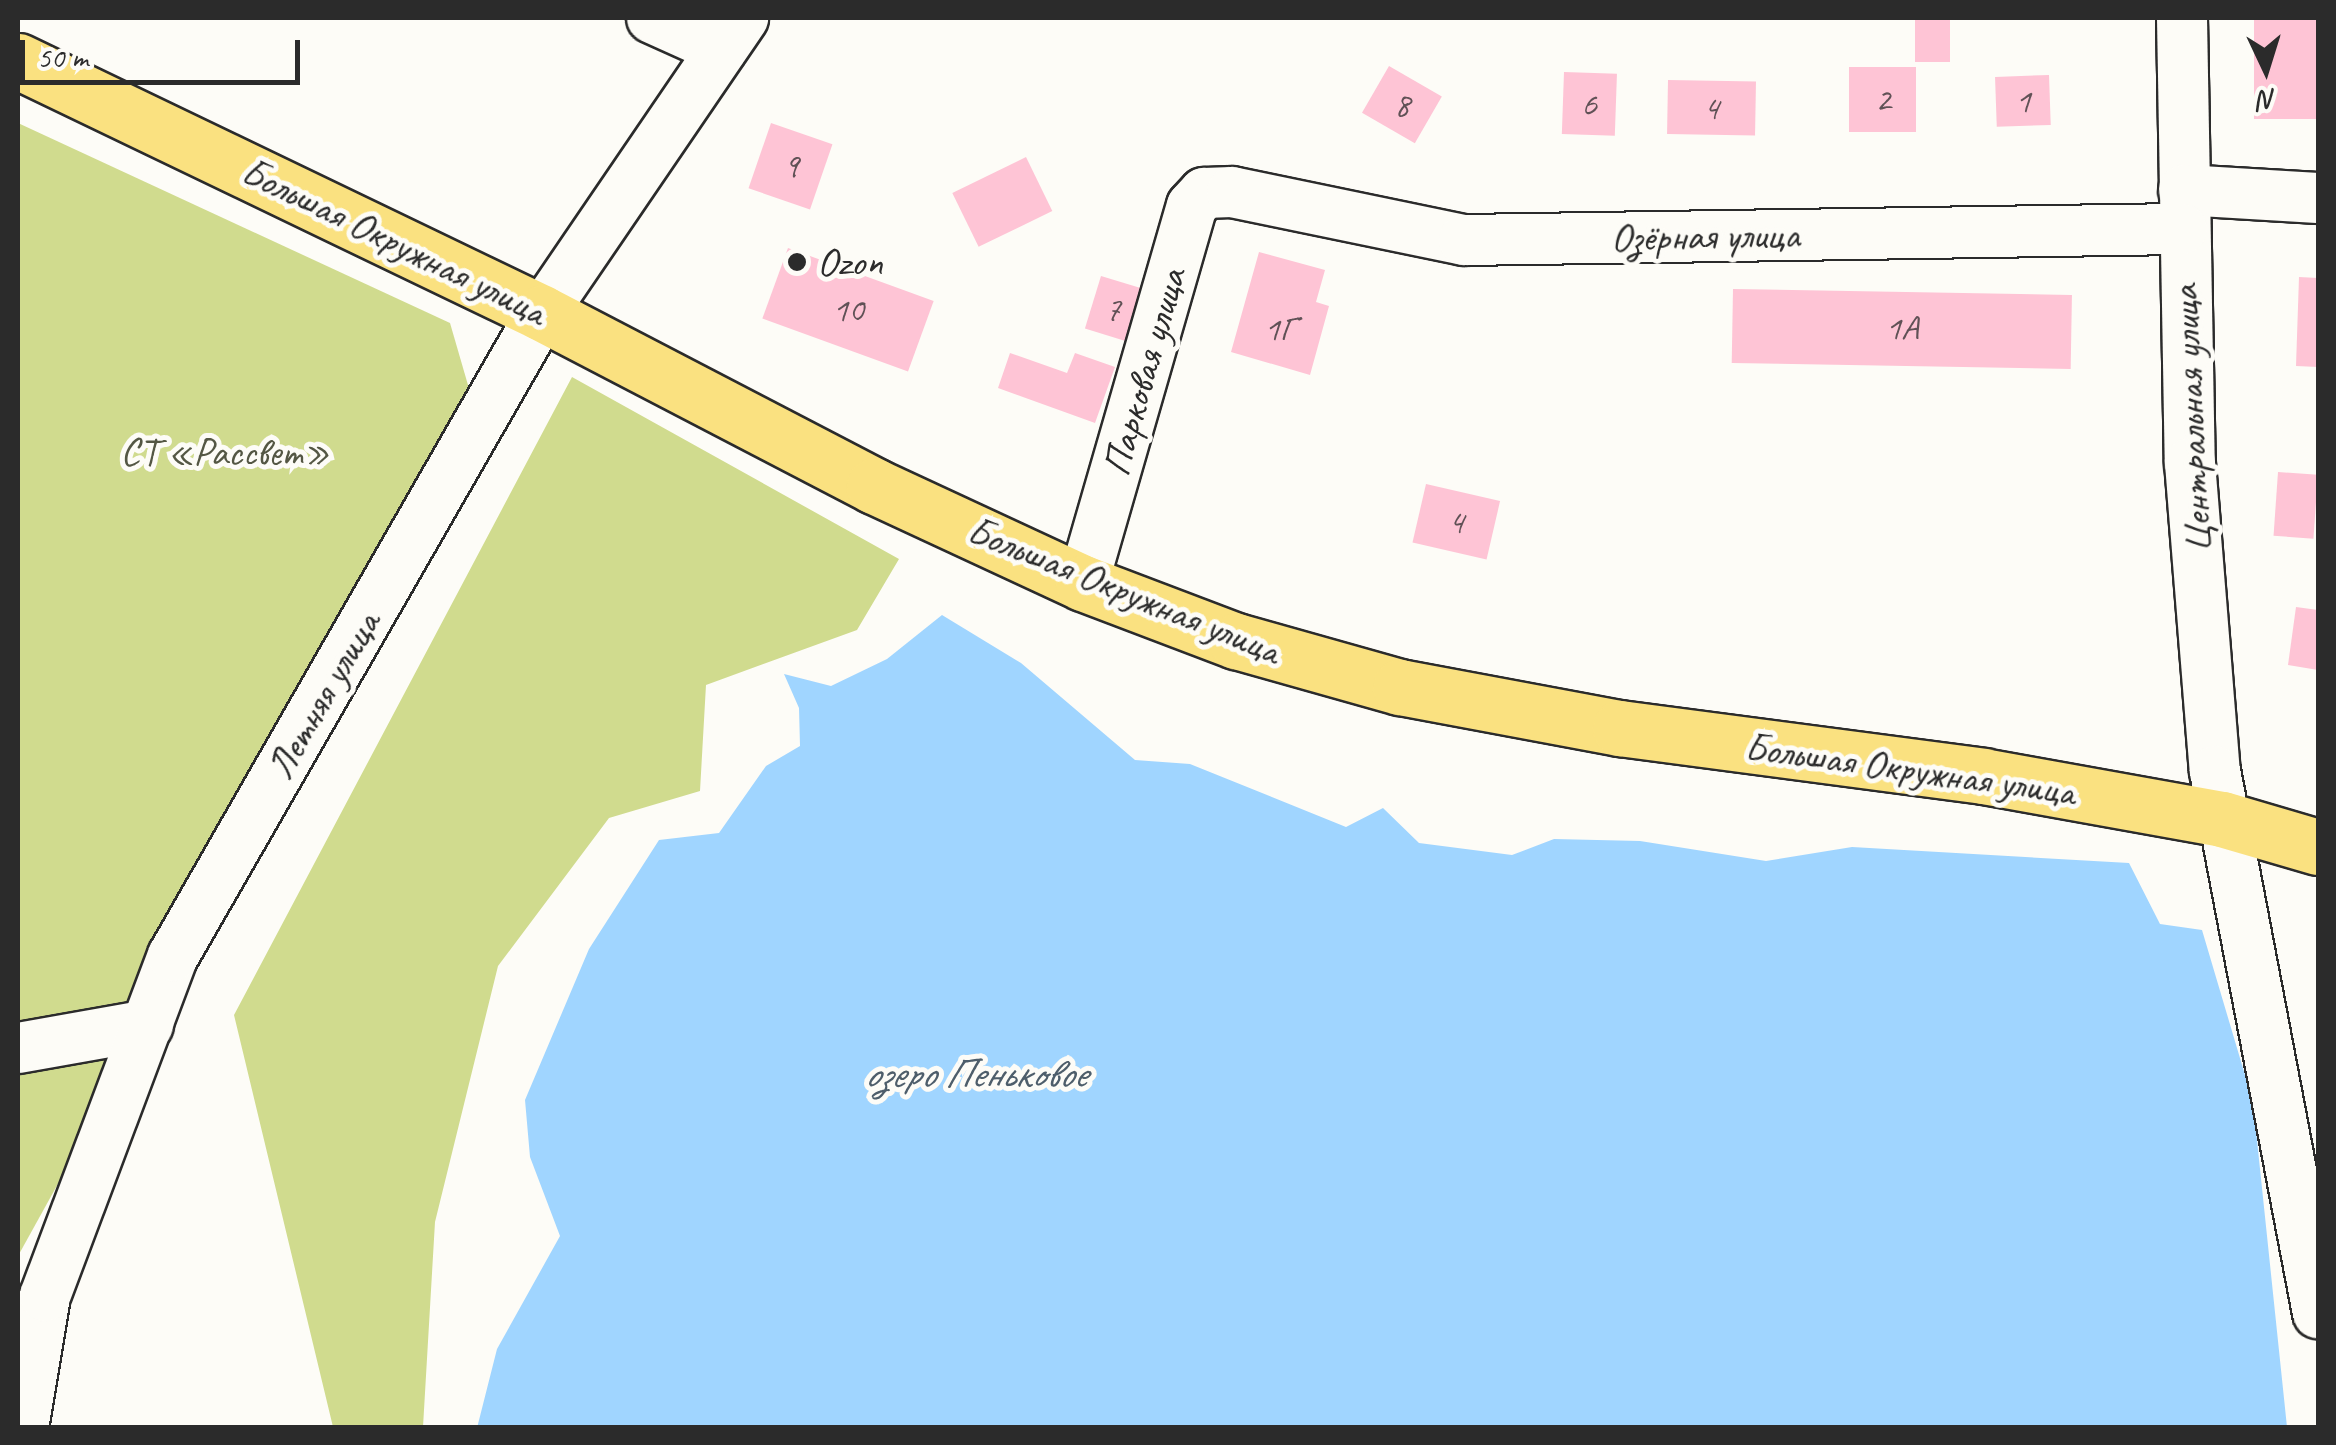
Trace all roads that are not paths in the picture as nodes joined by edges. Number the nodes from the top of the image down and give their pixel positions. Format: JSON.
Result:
{"nodes":[{"id":1,"x":652,"y":18,"type":"edge"},
{"id":2,"x":2182,"y":18,"type":"edge"},
{"id":3,"x":732,"y":33,"type":"edge"},
{"id":4,"x":18,"y":62,"type":"edge"},
{"id":5,"x":1232,"y":192,"type":"joint"},
{"id":6,"x":2318,"y":198,"type":"edge"},
{"id":7,"x":2183,"y":209,"type":"junction"},
{"id":8,"x":542,"y":313,"type":"junction"},
{"id":9,"x":1083,"y":582,"type":"junction"},
{"id":10,"x":2222,"y":819,"type":"junction"},
{"id":11,"x":2318,"y":847,"type":"edge"},
{"id":12,"x":148,"y":1024,"type":"junction"},
{"id":13,"x":18,"y":1048,"type":"edge"},
{"id":14,"x":2318,"y":1314,"type":"edge"},
{"id":15,"x":23,"y":1428,"type":"edge"}],
"edges":[{"from":1,"to":3,"type":"street"},
{"from":2,"to":7,"type":"street","name":"Центральная улица"},
{"from":3,"to":8,"type":"street","name":"Летняя улица"},
{"from":4,"to":8,"type":"main road","name":"Большая Окружная улица"},
{"from":5,"to":7,"type":"street","name":"Озёрная улица"},
{"from":5,"to":9,"type":"street","name":"Парковая улица"},
{"from":6,"to":7,"type":"street","name":"Озёрная улица"},
{"from":7,"to":10,"type":"street","name":"Центральная улица"},
{"from":8,"to":9,"type":"main road","name":"Большая Окружная улица"},
{"from":8,"to":12,"type":"street","name":"Летняя улица"},
{"from":9,"to":10,"type":"main road","name":"Большая Окружная улица"},
{"from":10,"to":11,"type":"main road","name":"Большая Окружная улица"},
{"from":10,"to":14,"type":"street","name":"Центральная улица"},
{"from":12,"to":13,"type":"street"},
{"from":12,"to":15,"type":"street","name":"Летняя улица"}]}
